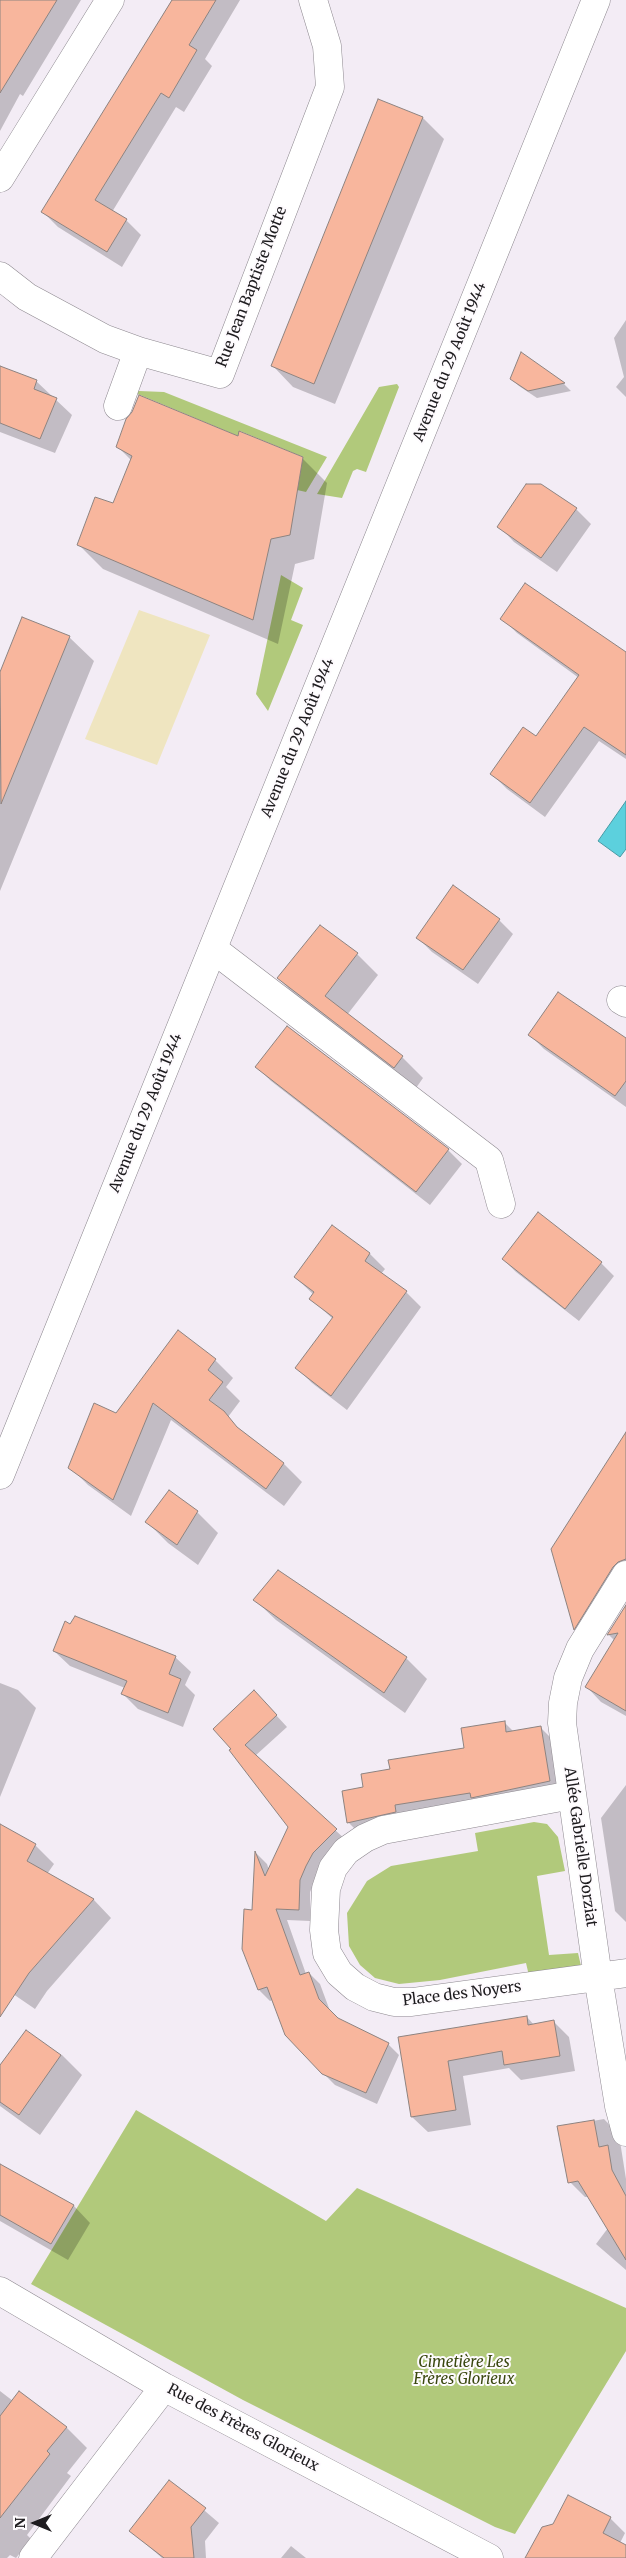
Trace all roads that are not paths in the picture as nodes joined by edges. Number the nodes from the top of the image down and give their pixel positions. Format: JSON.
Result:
{"nodes":[{"id":1,"x":110,"y":0,"type":"edge"},
{"id":2,"x":313,"y":0,"type":"edge"},
{"id":3,"x":596,"y":0,"type":"edge"},
{"id":4,"x":0,"y":178,"type":"edge"},
{"id":5,"x":0,"y":276,"type":"edge"},
{"id":6,"x":138,"y":351,"type":"junction"},
{"id":7,"x":118,"y":406,"type":"dead end"},
{"id":8,"x":213,"y":949,"type":"junction"},
{"id":9,"x":502,"y":1204,"type":"dead end"},
{"id":10,"x":0,"y":1475,"type":"edge"},
{"id":11,"x":626,"y":1575,"type":"edge"},
{"id":12,"x":572,"y":1795,"type":"junction"},
{"id":13,"x":626,"y":1973,"type":"edge"},
{"id":14,"x":598,"y":1977,"type":"junction"},
{"id":15,"x":626,"y":2132,"type":"edge"},
{"id":16,"x":0,"y":2292,"type":"edge"},
{"id":17,"x":164,"y":2387,"type":"junction"},
{"id":18,"x":33,"y":2558,"type":"edge"},
{"id":19,"x":489,"y":2558,"type":"edge"}],
"edges":[{"from":1,"to":4,"type":"street"},
{"from":2,"to":6,"type":"street","name":"Rue Jean Baptiste Motte"},
{"from":3,"to":8,"type":"street","name":"Avenue du 29 Août 1944"},
{"from":5,"to":6,"type":"street","name":"Rue Jean Baptiste Motte"},
{"from":6,"to":7,"type":"street"},
{"from":8,"to":9,"type":"street"},
{"from":8,"to":10,"type":"street","name":"Avenue du 29 Août 1944"},
{"from":11,"to":12,"type":"street","name":"Allée Gabrielle Dorziat"},
{"from":12,"to":14,"type":"street","name":"Allée Gabrielle Dorziat"},
{"from":12,"to":14,"type":"street","name":"Place des Noyers"},
{"from":13,"to":14,"type":"street","name":"Place des Noyers"},
{"from":14,"to":15,"type":"street","name":"Allée Gabrielle Dorziat"},
{"from":16,"to":17,"type":"street","name":"Rue des Frères Glorieux"},
{"from":17,"to":18,"type":"street"},
{"from":17,"to":19,"type":"street","name":"Rue des Frères Glorieux"}]}
